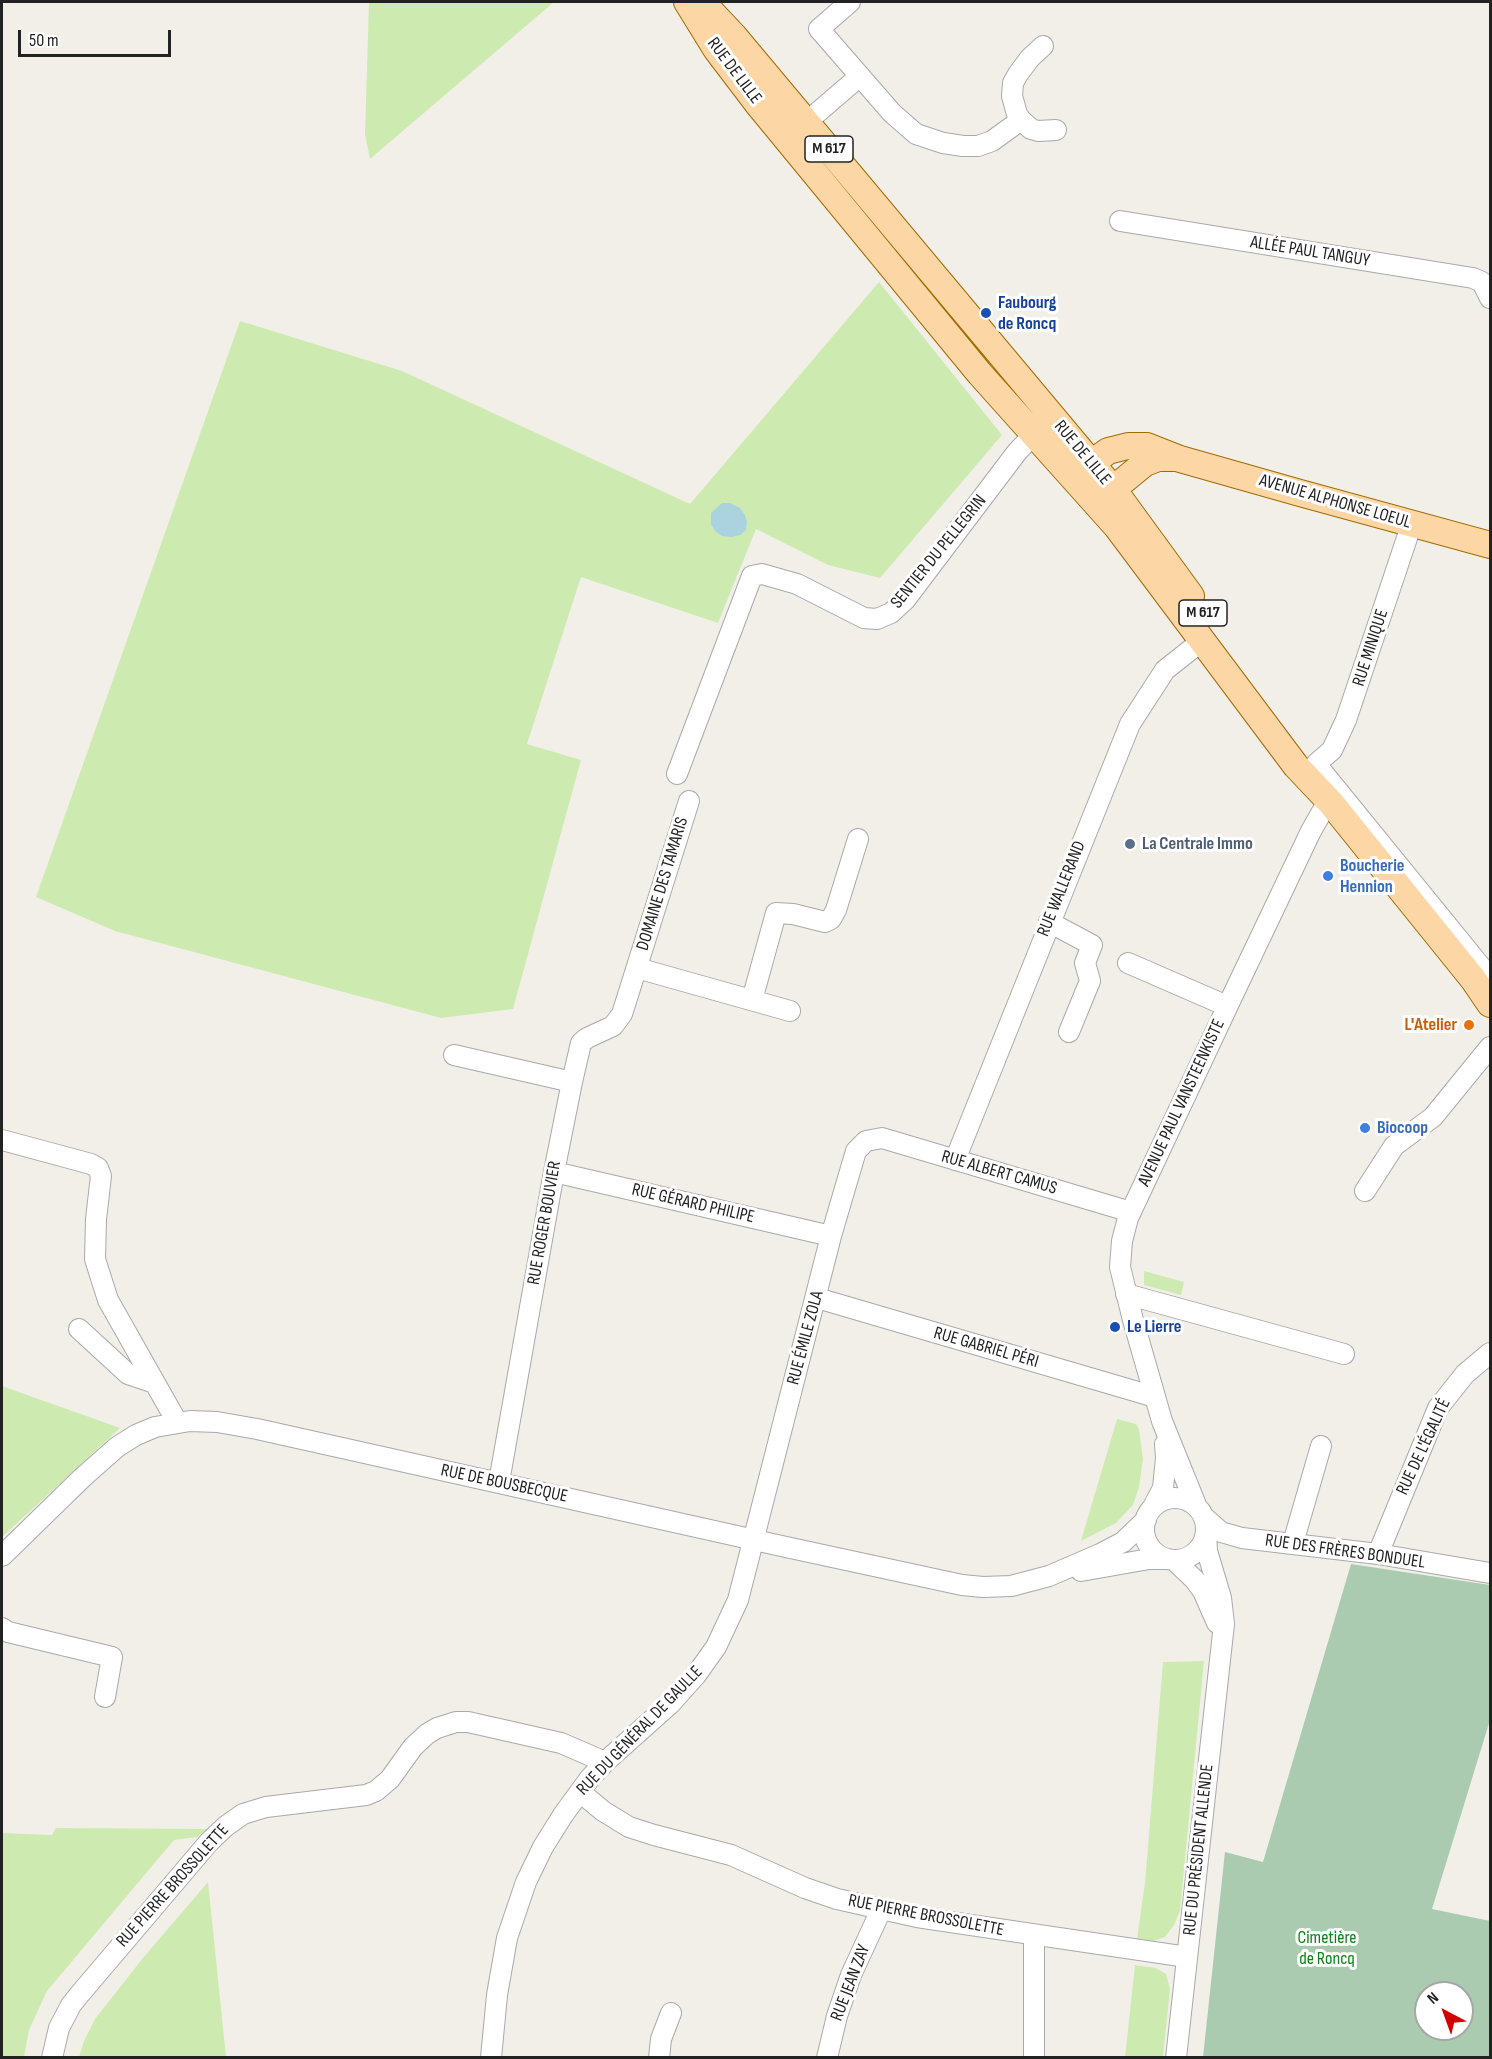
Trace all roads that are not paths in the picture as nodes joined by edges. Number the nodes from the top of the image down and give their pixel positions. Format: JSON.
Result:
{"nodes":[{"id":1,"x":687,"y":2,"type":"edge"},
{"id":2,"x":702,"y":2,"type":"edge"},
{"id":3,"x":850,"y":2,"type":"edge"},
{"id":4,"x":1043,"y":46,"type":"dead end"},
{"id":5,"x":860,"y":76,"type":"junction"},
{"id":6,"x":1021,"y":120,"type":"junction"},
{"id":7,"x":806,"y":122,"type":"junction"},
{"id":8,"x":1056,"y":130,"type":"dead end"},
{"id":9,"x":786,"y":138,"type":"junction"},
{"id":10,"x":1120,"y":221,"type":"dead end"},
{"id":11,"x":1491,"y":298,"type":"edge"},
{"id":12,"x":1034,"y":434,"type":"junction"},
{"id":13,"x":1180,"y":459,"type":"junction"},
{"id":14,"x":1082,"y":470,"type":"junction"},
{"id":15,"x":1105,"y":496,"type":"junction"},
{"id":16,"x":1412,"y":523,"type":"junction"},
{"id":17,"x":1491,"y":545,"type":"edge"},
{"id":18,"x":1203,"y":640,"type":"junction"},
{"id":19,"x":1316,"y":764,"type":"junction"},
{"id":20,"x":677,"y":774,"type":"dead end"},
{"id":21,"x":689,"y":801,"type":"dead end"},
{"id":22,"x":1331,"y":803,"type":"junction"},
{"id":23,"x":858,"y":839,"type":"dead end"},
{"id":24,"x":1049,"y":922,"type":"junction"},
{"id":25,"x":1128,"y":963,"type":"dead end"},
{"id":26,"x":637,"y":968,"type":"junction"},
{"id":27,"x":1485,"y":984,"type":"edge"},
{"id":28,"x":752,"y":1000,"type":"junction"},
{"id":29,"x":1491,"y":1004,"type":"edge"},
{"id":30,"x":1227,"y":1006,"type":"junction"},
{"id":31,"x":790,"y":1011,"type":"dead end"},
{"id":32,"x":1069,"y":1032,"type":"dead end"},
{"id":33,"x":1491,"y":1047,"type":"edge"},
{"id":34,"x":454,"y":1055,"type":"dead end"},
{"id":35,"x":572,"y":1082,"type":"junction"},
{"id":36,"x":2,"y":1140,"type":"edge"},
{"id":37,"x":866,"y":1141,"type":"joint"},
{"id":38,"x":955,"y":1160,"type":"junction"},
{"id":39,"x":554,"y":1172,"type":"junction"},
{"id":40,"x":1365,"y":1191,"type":"dead end"},
{"id":41,"x":1131,"y":1212,"type":"junction"},
{"id":42,"x":831,"y":1236,"type":"junction"},
{"id":43,"x":1126,"y":1294,"type":"junction"},
{"id":44,"x":817,"y":1298,"type":"junction"},
{"id":45,"x":79,"y":1329,"type":"dead end"},
{"id":46,"x":1491,"y":1353,"type":"edge"},
{"id":47,"x":1344,"y":1354,"type":"dead end"},
{"id":48,"x":155,"y":1383,"type":"junction"},
{"id":49,"x":1155,"y":1397,"type":"junction"},
{"id":50,"x":1162,"y":1421,"type":"junction"},
{"id":51,"x":177,"y":1422,"type":"junction"},
{"id":52,"x":1321,"y":1446,"type":"dead end"},
{"id":53,"x":499,"y":1482,"type":"junction"},
{"id":54,"x":1150,"y":1513,"type":"junction"},
{"id":55,"x":1202,"y":1519,"type":"junction"},
{"id":56,"x":753,"y":1540,"type":"junction"},
{"id":57,"x":1293,"y":1544,"type":"junction"},
{"id":58,"x":1378,"y":1554,"type":"junction"},
{"id":59,"x":2,"y":1556,"type":"edge"},
{"id":60,"x":1172,"y":1560,"type":"junction"},
{"id":61,"x":1491,"y":1573,"type":"edge"},
{"id":62,"x":1049,"y":1576,"type":"junction"},
{"id":63,"x":2,"y":1628,"type":"edge"},
{"id":64,"x":1221,"y":1643,"type":"junction"},
{"id":65,"x":105,"y":1696,"type":"dead end"},
{"id":66,"x":605,"y":1762,"type":"junction"},
{"id":67,"x":580,"y":1792,"type":"junction"},
{"id":68,"x":881,"y":1910,"type":"junction"},
{"id":69,"x":1034,"y":1935,"type":"junction"},
{"id":70,"x":1187,"y":1957,"type":"junction"},
{"id":71,"x":671,"y":2013,"type":"dead end"},
{"id":72,"x":52,"y":2058,"type":"edge"},
{"id":73,"x":491,"y":2058,"type":"edge"},
{"id":74,"x":659,"y":2058,"type":"edge"},
{"id":75,"x":827,"y":2058,"type":"edge"},
{"id":76,"x":1034,"y":2058,"type":"edge"},
{"id":77,"x":1176,"y":2058,"type":"edge"}],
"edges":[{"from":1,"to":9,"type":"main road","name":"RUE DE LILLE","number":"M 617"},
{"from":2,"to":7,"type":"main road","name":"RUE DE LILLE","number":"M 617"},
{"from":3,"to":5,"type":"street"},
{"from":4,"to":6,"type":"street"},
{"from":5,"to":6,"type":"street"},
{"from":5,"to":7,"type":"street"},
{"from":6,"to":8,"type":"street"},
{"from":7,"to":9,"type":"street"},
{"from":7,"to":14,"type":"main road","name":"RUE DE LILLE","number":"M 617"},
{"from":9,"to":12,"type":"main road","name":"RUE DE LILLE","number":"M 617"},
{"from":10,"to":11,"type":"street","name":"ALLÉE PAUL TANGUY"},
{"from":12,"to":14,"type":"main road","name":"RUE DE LILLE","number":"M 617"},
{"from":12,"to":20,"type":"street","name":"SENTIER DU PELLEGRIN"},
{"from":13,"to":14,"type":"main road","name":"AVENUE ALPHONSE LOEUL"},
{"from":13,"to":15,"type":"main road","name":"AVENUE ALPHONSE LOEUL"},
{"from":13,"to":16,"type":"main road","name":"AVENUE ALPHONSE LOEUL"},
{"from":14,"to":15,"type":"main road","name":"RUE DE LILLE","number":"M 617"},
{"from":15,"to":18,"type":"main road","name":"RUE DE LILLE","number":"M 617"},
{"from":15,"to":19,"type":"main road","name":"RUE DE LILLE","number":"M 617"},
{"from":16,"to":17,"type":"main road","name":"AVENUE ALPHONSE LOEUL"},
{"from":16,"to":19,"type":"street","name":"RUE MINIQUE"},
{"from":18,"to":22,"type":"main road","name":"RUE DE LILLE","number":"M 617"},
{"from":18,"to":24,"type":"street","name":"RUE WALLERAND"},
{"from":19,"to":22,"type":"main road","name":"RUE DE LILLE","number":"M 617"},
{"from":19,"to":27,"type":"street"},
{"from":21,"to":26,"type":"street","name":"DOMAINE DES TAMARIS"},
{"from":22,"to":27,"type":"main road","name":"RUE DE LILLE","number":"M 617"},
{"from":22,"to":30,"type":"street","name":"AVENUE PAUL VANSTEENKISTE"},
{"from":23,"to":28,"type":"street"},
{"from":24,"to":32,"type":"street"},
{"from":24,"to":38,"type":"street","name":"RUE WALLERAND"},
{"from":25,"to":30,"type":"street"},
{"from":26,"to":28,"type":"street","name":"DOMAINE DES TAMARIS"},
{"from":26,"to":35,"type":"street","name":"DOMAINE DES TAMARIS"},
{"from":27,"to":29,"type":"main road","name":"RUE DE LILLE","number":"M 617"},
{"from":28,"to":31,"type":"street","name":"DOMAINE DES TAMARIS"},
{"from":30,"to":41,"type":"street","name":"AVENUE PAUL VANSTEENKISTE"},
{"from":33,"to":40,"type":"street"},
{"from":34,"to":35,"type":"street"},
{"from":35,"to":39,"type":"street","name":"RUE ROGER BOUVIER"},
{"from":36,"to":48,"type":"street"},
{"from":37,"to":38,"type":"street","name":"RUE ALBERT CAMUS"},
{"from":37,"to":42,"type":"street","name":"RUE ÉMILE ZOLA"},
{"from":38,"to":41,"type":"street","name":"RUE ALBERT CAMUS"},
{"from":39,"to":42,"type":"street","name":"RUE GÉRARD PHILIPE"},
{"from":39,"to":53,"type":"street","name":"RUE ROGER BOUVIER"},
{"from":41,"to":43,"type":"street","name":"AVENUE PAUL VANSTEENKISTE"},
{"from":42,"to":44,"type":"street","name":"RUE ÉMILE ZOLA"},
{"from":43,"to":47,"type":"street"},
{"from":43,"to":49,"type":"street","name":"AVENUE PAUL VANSTEENKISTE"},
{"from":44,"to":49,"type":"street","name":"RUE GABRIEL PÉRI"},
{"from":44,"to":56,"type":"street","name":"RUE ÉMILE ZOLA"},
{"from":45,"to":48,"type":"street"},
{"from":46,"to":58,"type":"street","name":"RUE DE L'ÉGALITÉ"},
{"from":48,"to":51,"type":"street"},
{"from":49,"to":50,"type":"street","name":"AVENUE PAUL VANSTEENKISTE"},
{"from":50,"to":54,"type":"street","name":"AVENUE PAUL VANSTEENKISTE"},
{"from":50,"to":55,"type":"street","name":"AVENUE PAUL VANSTEENKISTE"},
{"from":51,"to":53,"type":"street","name":"RUE DE BOUSBECQUE"},
{"from":51,"to":59,"type":"street","name":"RUE DE BOUSBECQUE"},
{"from":52,"to":57,"type":"street"},
{"from":53,"to":56,"type":"street","name":"RUE DE BOUSBECQUE"},
{"from":54,"to":55,"type":"street"},
{"from":54,"to":60,"type":"street"},
{"from":54,"to":62,"type":"street","name":"RUE DE BOUSBECQUE"},
{"from":55,"to":57,"type":"street","name":"RUE DES FRÈRES BONDUEL"},
{"from":55,"to":60,"type":"street"},
{"from":55,"to":64,"type":"street","name":"RUE DU PRÉSIDENT ALLENDE"},
{"from":56,"to":62,"type":"street","name":"RUE DE BOUSBECQUE"},
{"from":56,"to":66,"type":"street","name":"RUE DU GÉNÉRAL DE GAULLE"},
{"from":57,"to":58,"type":"street","name":"RUE DES FRÈRES BONDUEL"},
{"from":58,"to":61,"type":"street","name":"RUE DES FRÈRES BONDUEL"},
{"from":60,"to":62,"type":"street","name":"RUE DE BOUSBECQUE"},
{"from":60,"to":64,"type":"street","name":"RUE DU PRÉSIDENT ALLENDE"},
{"from":63,"to":65,"type":"street"},
{"from":64,"to":70,"type":"street","name":"RUE DU PRÉSIDENT ALLENDE"},
{"from":66,"to":67,"type":"street","name":"RUE DU GÉNÉRAL DE GAULLE"},
{"from":66,"to":72,"type":"street","name":"RUE PIERRE BROSSOLETTE"},
{"from":67,"to":68,"type":"street","name":"RUE PIERRE BROSSOLETTE"},
{"from":67,"to":73,"type":"street","name":"RUE DU GÉNÉRAL DE GAULLE"},
{"from":68,"to":69,"type":"street","name":"RUE PIERRE BROSSOLETTE"},
{"from":68,"to":75,"type":"street","name":"RUE JEAN ZAY"},
{"from":69,"to":70,"type":"street","name":"RUE PIERRE BROSSOLETTE"},
{"from":69,"to":76,"type":"street"},
{"from":70,"to":77,"type":"street","name":"RUE DU PRÉSIDENT ALLENDE"},
{"from":71,"to":74,"type":"street"}]}
